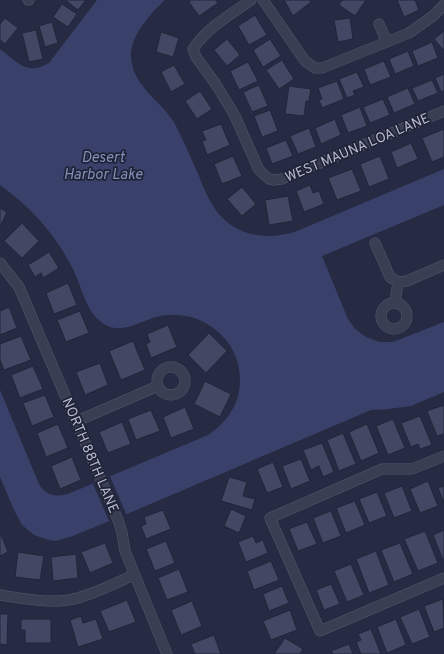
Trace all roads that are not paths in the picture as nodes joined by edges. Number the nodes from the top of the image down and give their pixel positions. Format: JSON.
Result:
{"nodes":[{"id":1,"x":251,"y":0,"type":"edge"},
{"id":2,"x":263,"y":0,"type":"edge"},
{"id":3,"x":444,"y":5,"type":"edge"},
{"id":4,"x":379,"y":24,"type":"dead end"},
{"id":5,"x":387,"y":42,"type":"junction"},
{"id":6,"x":444,"y":111,"type":"edge"},
{"id":7,"x":375,"y":243,"type":"dead end"},
{"id":8,"x":0,"y":263,"type":"edge"},
{"id":9,"x":444,"y":266,"type":"edge"},
{"id":10,"x":398,"y":282,"type":"junction"},
{"id":11,"x":395,"y":302,"type":"dead end"},
{"id":12,"x":158,"y":386,"type":"dead end"},
{"id":13,"x":77,"y":421,"type":"junction"},
{"id":14,"x":444,"y":456,"type":"edge"},
{"id":15,"x":134,"y":575,"type":"junction"},
{"id":16,"x":444,"y":578,"type":"edge"},
{"id":17,"x":0,"y":596,"type":"edge"},
{"id":18,"x":167,"y":654,"type":"edge"}],
"edges":[{"from":1,"to":6,"type":"street","name":"WEST MAUNA LOA LANE"},
{"from":2,"to":5,"type":"street"},
{"from":3,"to":5,"type":"street"},
{"from":4,"to":5,"type":"street"},
{"from":7,"to":10,"type":"street"},
{"from":8,"to":13,"type":"street","name":"NORTH 88TH LANE"},
{"from":9,"to":10,"type":"street"},
{"from":10,"to":11,"type":"street"},
{"from":12,"to":13,"type":"street"},
{"from":13,"to":15,"type":"street","name":"NORTH 88TH LANE"},
{"from":14,"to":16,"type":"street"},
{"from":15,"to":17,"type":"street"},
{"from":15,"to":18,"type":"street","name":"NORTH 88TH LANE"}]}
